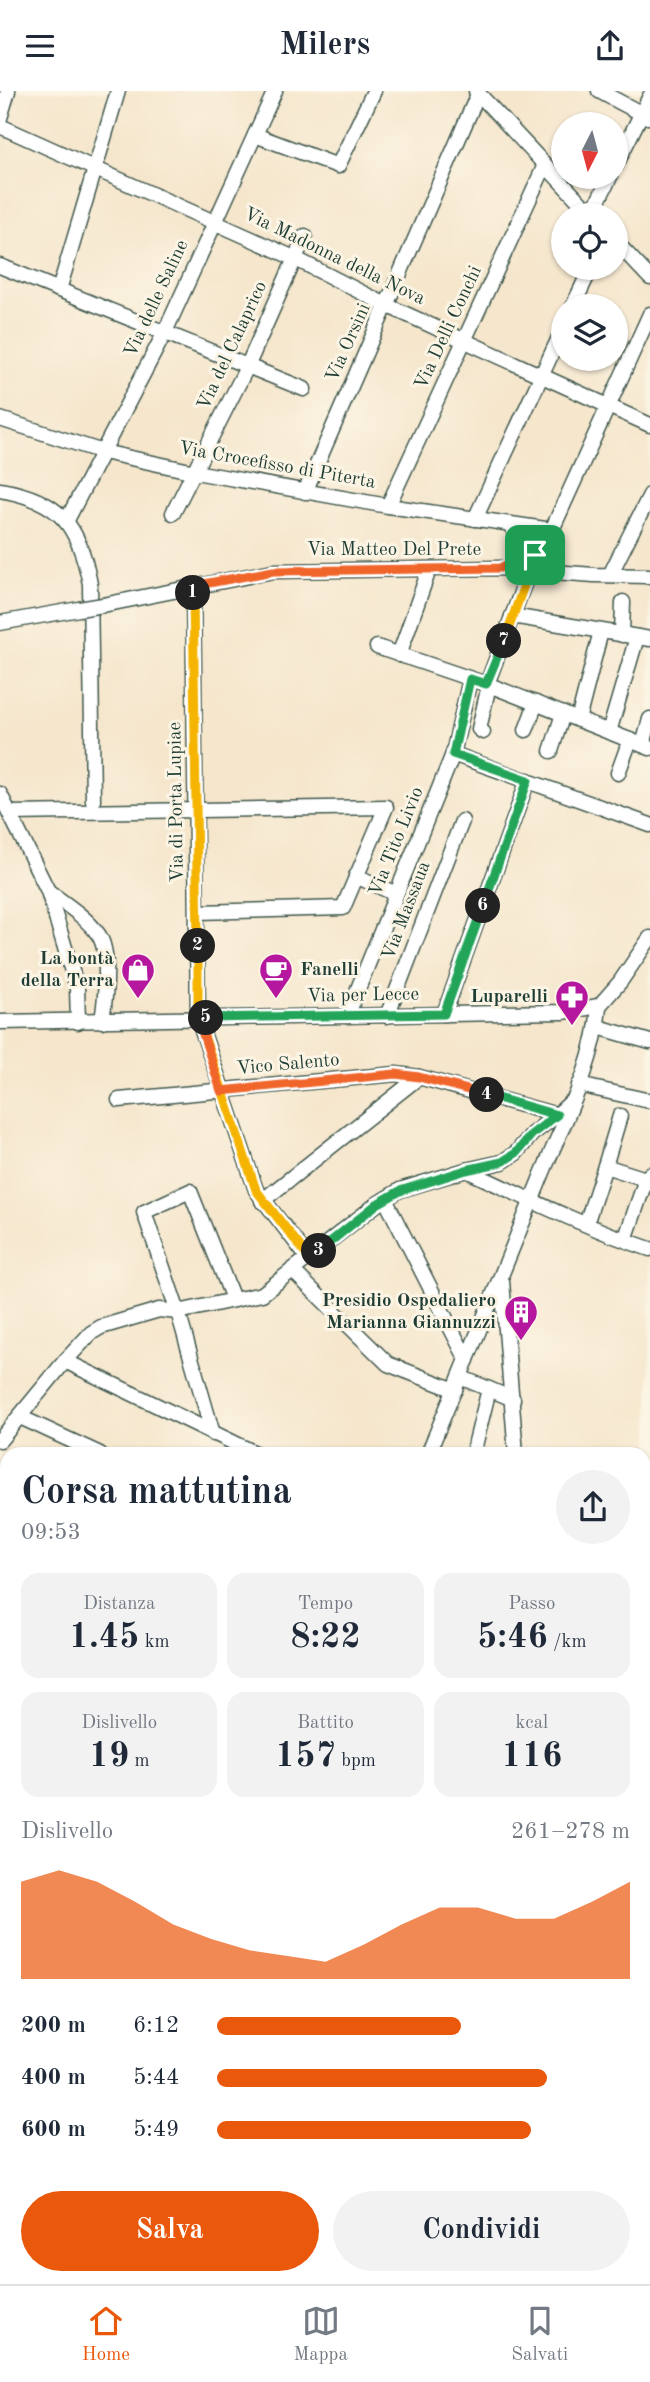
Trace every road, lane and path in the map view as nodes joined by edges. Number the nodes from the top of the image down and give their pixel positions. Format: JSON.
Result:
{"nodes":[{"id":1,"x":8,"y":91,"type":"edge"},
{"id":2,"x":118,"y":91,"type":"edge"},
{"id":3,"x":275,"y":91,"type":"edge"},
{"id":4,"x":374,"y":91,"type":"edge"},
{"id":5,"x":599,"y":91,"type":"edge"},
{"id":6,"x":477,"y":92,"type":"edge"},
{"id":7,"x":650,"y":96,"type":"edge"},
{"id":8,"x":646,"y":116,"type":"edge"},
{"id":9,"x":0,"y":118,"type":"edge"},
{"id":10,"x":0,"y":126,"type":"edge"},
{"id":11,"x":255,"y":135,"type":"junction"},
{"id":12,"x":628,"y":145,"type":"edge"},
{"id":13,"x":545,"y":165,"type":"junction"},
{"id":14,"x":94,"y":169,"type":"junction"},
{"id":15,"x":580,"y":203,"type":"edge"},
{"id":16,"x":214,"y":222,"type":"junction"},
{"id":17,"x":305,"y":236,"type":"dead end"},
{"id":18,"x":628,"y":255,"type":"edge"},
{"id":19,"x":295,"y":258,"type":"junction"},
{"id":20,"x":0,"y":266,"type":"edge"},
{"id":21,"x":650,"y":278,"type":"edge"},
{"id":22,"x":58,"y":290,"type":"junction"},
{"id":23,"x":386,"y":305,"type":"junction"},
{"id":24,"x":650,"y":314,"type":"edge"},
{"id":25,"x":165,"y":332,"type":"junction"},
{"id":26,"x":464,"y":341,"type":"junction"},
{"id":27,"x":551,"y":354,"type":"edge"},
{"id":28,"x":247,"y":367,"type":"junction"},
{"id":29,"x":540,"y":376,"type":"junction"},
{"id":30,"x":304,"y":389,"type":"dead end"},
{"id":31,"x":608,"y":407,"type":"junction"},
{"id":32,"x":0,"y":419,"type":"edge"},
{"id":33,"x":650,"y":425,"type":"edge"},
{"id":34,"x":103,"y":452,"type":"junction"},
{"id":35,"x":195,"y":472,"type":"junction"},
{"id":36,"x":0,"y":490,"type":"edge"},
{"id":37,"x":305,"y":492,"type":"junction"},
{"id":38,"x":650,"y":495,"type":"edge"},
{"id":39,"x":388,"y":506,"type":"junction"},
{"id":40,"x":173,"y":513,"type":"dead end"},
{"id":41,"x":475,"y":519,"type":"junction"},
{"id":42,"x":67,"y":520,"type":"junction"},
{"id":43,"x":510,"y":525,"type":"junction"},
{"id":44,"x":552,"y":530,"type":"junction"},
{"id":45,"x":535,"y":555,"type":"junction"},
{"id":46,"x":500,"y":568,"type":"junction"},
{"id":47,"x":429,"y":570,"type":"junction"},
{"id":48,"x":530,"y":570,"type":"junction"},
{"id":49,"x":610,"y":575,"type":"junction"},
{"id":50,"x":650,"y":576,"type":"edge"},
{"id":51,"x":193,"y":586,"type":"junction"},
{"id":52,"x":623,"y":602,"type":"dead end"},
{"id":53,"x":512,"y":616,"type":"junction"},
{"id":54,"x":0,"y":623,"type":"edge"},
{"id":55,"x":600,"y":635,"type":"dead end"},
{"id":56,"x":636,"y":637,"type":"edge"},
{"id":57,"x":377,"y":647,"type":"dead end"},
{"id":58,"x":400,"y":655,"type":"junction"},
{"id":59,"x":470,"y":679,"type":"junction"},
{"id":60,"x":488,"y":685,"type":"junction"},
{"id":61,"x":536,"y":703,"type":"junction"},
{"id":62,"x":563,"y":714,"type":"junction"},
{"id":63,"x":650,"y":719,"type":"edge"},
{"id":64,"x":578,"y":720,"type":"junction"},
{"id":65,"x":526,"y":730,"type":"dead end"},
{"id":66,"x":483,"y":732,"type":"dead end"},
{"id":67,"x":609,"y":732,"type":"junction"},
{"id":68,"x":641,"y":744,"type":"edge"},
{"id":69,"x":551,"y":751,"type":"dead end"},
{"id":70,"x":453,"y":754,"type":"junction"},
{"id":71,"x":618,"y":773,"type":"dead end"},
{"id":72,"x":528,"y":780,"type":"junction"},
{"id":73,"x":0,"y":794,"type":"edge"},
{"id":74,"x":93,"y":801,"type":"dead end"},
{"id":75,"x":197,"y":811,"type":"junction"},
{"id":76,"x":11,"y":813,"type":"junction"},
{"id":77,"x":462,"y":821,"type":"dead end"},
{"id":78,"x":650,"y":825,"type":"edge"},
{"id":79,"x":356,"y":876,"type":"junction"},
{"id":80,"x":48,"y":891,"type":"junction"},
{"id":81,"x":397,"y":894,"type":"junction"},
{"id":82,"x":198,"y":912,"type":"junction"},
{"id":83,"x":650,"y":937,"type":"edge"},
{"id":84,"x":599,"y":1006,"type":"junction"},
{"id":85,"x":444,"y":1014,"type":"junction"},
{"id":86,"x":347,"y":1016,"type":"junction"},
{"id":87,"x":387,"y":1016,"type":"junction"},
{"id":88,"x":198,"y":1018,"type":"junction"},
{"id":89,"x":102,"y":1021,"type":"junction"},
{"id":90,"x":0,"y":1022,"type":"edge"},
{"id":91,"x":78,"y":1022,"type":"junction"},
{"id":92,"x":597,"y":1027,"type":"junction"},
{"id":93,"x":650,"y":1042,"type":"edge"},
{"id":94,"x":419,"y":1077,"type":"junction"},
{"id":95,"x":221,"y":1091,"type":"junction"},
{"id":96,"x":576,"y":1092,"type":"junction"},
{"id":97,"x":119,"y":1100,"type":"dead end"},
{"id":98,"x":650,"y":1101,"type":"edge"},
{"id":99,"x":557,"y":1115,"type":"junction"},
{"id":100,"x":620,"y":1116,"type":"dead end"},
{"id":101,"x":605,"y":1165,"type":"junction"},
{"id":102,"x":466,"y":1170,"type":"junction"},
{"id":103,"x":648,"y":1176,"type":"edge"},
{"id":104,"x":385,"y":1199,"type":"junction"},
{"id":105,"x":262,"y":1201,"type":"junction"},
{"id":106,"x":532,"y":1201,"type":"junction"},
{"id":107,"x":586,"y":1224,"type":"junction"},
{"id":108,"x":625,"y":1240,"type":"junction"},
{"id":109,"x":650,"y":1249,"type":"edge"},
{"id":110,"x":309,"y":1258,"type":"junction"},
{"id":111,"x":292,"y":1270,"type":"junction"},
{"id":112,"x":502,"y":1279,"type":"junction"},
{"id":113,"x":233,"y":1299,"type":"junction"},
{"id":114,"x":178,"y":1312,"type":"junction"},
{"id":115,"x":467,"y":1360,"type":"junction"},
{"id":116,"x":65,"y":1361,"type":"junction"},
{"id":117,"x":457,"y":1384,"type":"junction"},
{"id":118,"x":489,"y":1389,"type":"junction"},
{"id":119,"x":513,"y":1399,"type":"junction"},
{"id":120,"x":20,"y":1417,"type":"junction"},
{"id":121,"x":213,"y":1434,"type":"junction"},
{"id":122,"x":0,"y":1440,"type":"edge"},
{"id":123,"x":85,"y":1447,"type":"edge"},
{"id":124,"x":242,"y":1447,"type":"edge"},
{"id":125,"x":431,"y":1447,"type":"edge"},
{"id":126,"x":475,"y":1447,"type":"edge"},
{"id":127,"x":516,"y":1447,"type":"edge"}],
"edges":[{"from":1,"to":9,"type":"street"},
{"from":2,"to":14,"type":"street"},
{"from":3,"to":11,"type":"street","name":"Via delle Saline"},
{"from":4,"to":11,"type":"street"},
{"from":5,"to":8,"type":"street"},
{"from":6,"to":13,"type":"street"},
{"from":6,"to":23,"type":"street","name":"Via Orsini"},
{"from":7,"to":8,"type":"street"},
{"from":8,"to":12,"type":"street"},
{"from":10,"to":14,"type":"street","name":"Via Madonna della Nova"},
{"from":11,"to":16,"type":"street","name":"Via delle Saline"},
{"from":13,"to":15,"type":"street"},
{"from":13,"to":26,"type":"street","name":"Via Delli Conchi"},
{"from":14,"to":16,"type":"street","name":"Via Madonna della Nova"},
{"from":14,"to":22,"type":"street"},
{"from":16,"to":19,"type":"street","name":"Via Madonna della Nova"},
{"from":16,"to":25,"type":"street","name":"Via delle Saline"},
{"from":17,"to":19,"type":"street","name":"Via del Calaprico"},
{"from":18,"to":21,"type":"street"},
{"from":19,"to":23,"type":"street","name":"Via Madonna della Nova"},
{"from":19,"to":28,"type":"street","name":"Via del Calaprico"},
{"from":20,"to":22,"type":"street"},
{"from":22,"to":25,"type":"street"},
{"from":23,"to":26,"type":"street","name":"Via Madonna della Nova"},
{"from":23,"to":37,"type":"street","name":"Via Orsini"},
{"from":24,"to":31,"type":"street"},
{"from":25,"to":28,"type":"street"},
{"from":25,"to":34,"type":"street","name":"Via delle Saline"},
{"from":26,"to":29,"type":"street","name":"Via Madonna della Nova"},
{"from":26,"to":39,"type":"street","name":"Via Delli Conchi"},
{"from":27,"to":29,"type":"street"},
{"from":28,"to":30,"type":"street"},
{"from":28,"to":35,"type":"street","name":"Via del Calaprico"},
{"from":29,"to":31,"type":"street","name":"Via Madonna della Nova"},
{"from":29,"to":41,"type":"street"},
{"from":31,"to":33,"type":"street","name":"Via Madonna della Nova"},
{"from":31,"to":44,"type":"street"},
{"from":32,"to":34,"type":"street","name":"Via Crocefisso di Piterta"},
{"from":34,"to":35,"type":"street","name":"Via Crocefisso di Piterta"},
{"from":34,"to":42,"type":"street","name":"Via delle Saline"},
{"from":35,"to":37,"type":"street","name":"Via Crocefisso di Piterta"},
{"from":35,"to":40,"type":"street","name":"Via del Calaprico"},
{"from":36,"to":42,"type":"street"},
{"from":37,"to":39,"type":"street","name":"Via Crocefisso di Piterta"},
{"from":38,"to":49,"type":"street"},
{"from":39,"to":41,"type":"street","name":"Via Crocefisso di Piterta"},
{"from":41,"to":43,"type":"street","name":"Via Crocefisso di Piterta"},
{"from":42,"to":74,"type":"street"},
{"from":43,"to":44,"type":"street","name":"Via Crocefisso di Piterta"},
{"from":43,"to":45,"type":"street"},
{"from":44,"to":45,"type":"street"},
{"from":45,"to":46,"type":"street","name":"Via Matteo Del Prete"},
{"from":45,"to":48,"type":"street"},
{"from":46,"to":47,"type":"street","name":"Via Matteo Del Prete"},
{"from":46,"to":48,"type":"street","name":"Via Matteo Del Prete"},
{"from":47,"to":51,"type":"street","name":"Via Matteo Del Prete"},
{"from":47,"to":58,"type":"street"},
{"from":48,"to":49,"type":"street","name":"Via Matteo Del Prete"},
{"from":48,"to":53,"type":"street"},
{"from":49,"to":50,"type":"street","name":"Via Matteo Del Prete"},
{"from":51,"to":54,"type":"street","name":"Via Matteo Del Prete","bridge":true},
{"from":51,"to":75,"type":"street","name":"Via di Porta Lupiae"},
{"from":52,"to":56,"type":"street"},
{"from":53,"to":56,"type":"street"},
{"from":53,"to":60,"type":"street"},
{"from":55,"to":64,"type":"street"},
{"from":56,"to":67,"type":"street"},
{"from":57,"to":58,"type":"street"},
{"from":58,"to":59,"type":"street"},
{"from":59,"to":60,"type":"street"},
{"from":59,"to":70,"type":"street","name":"Via Tito Livio"},
{"from":60,"to":61,"type":"street"},
{"from":60,"to":66,"type":"street"},
{"from":61,"to":62,"type":"street"},
{"from":61,"to":65,"type":"street"},
{"from":62,"to":64,"type":"street"},
{"from":62,"to":69,"type":"street"},
{"from":63,"to":68,"type":"street"},
{"from":64,"to":67,"type":"street"},
{"from":67,"to":68,"type":"street"},
{"from":68,"to":71,"type":"street"},
{"from":70,"to":72,"type":"street"},
{"from":70,"to":81,"type":"street","name":"Via Tito Livio"},
{"from":72,"to":78,"type":"street"},
{"from":72,"to":85,"type":"street"},
{"from":73,"to":76,"type":"street"},
{"from":75,"to":76,"type":"street"},
{"from":75,"to":79,"type":"street"},
{"from":75,"to":82,"type":"street","name":"Via di Porta Lupiae"},
{"from":76,"to":80,"type":"street"},
{"from":77,"to":87,"type":"street","name":"Via Massaua"},
{"from":79,"to":81,"type":"street"},
{"from":79,"to":82,"type":"street"},
{"from":80,"to":89,"type":"street"},
{"from":80,"to":91,"type":"street"},
{"from":81,"to":86,"type":"street","name":"Via Tito Livio"},
{"from":82,"to":88,"type":"street","name":"Via di Porta Lupiae"},
{"from":83,"to":84,"type":"street"},
{"from":84,"to":85,"type":"street","name":"Via per Lecce"},
{"from":84,"to":92,"type":"street"},
{"from":85,"to":87,"type":"street","name":"Via per Lecce"},
{"from":86,"to":87,"type":"street","name":"Via per Lecce"},
{"from":86,"to":88,"type":"street","name":"Via per Lecce"},
{"from":88,"to":89,"type":"street","name":"Via per Lecce"},
{"from":88,"to":95,"type":"street","name":"Via di Porta Lupiae"},
{"from":89,"to":91,"type":"street","name":"Via per Lecce"},
{"from":90,"to":91,"type":"street","name":"Via per Lecce"},
{"from":92,"to":93,"type":"street"},
{"from":92,"to":96,"type":"street"},
{"from":94,"to":95,"type":"street","name":"Vico Salento"},
{"from":94,"to":99,"type":"street","name":"Vico Salento"},
{"from":94,"to":105,"type":"street"},
{"from":95,"to":97,"type":"street","name":"Vico Salento"},
{"from":95,"to":105,"type":"street","name":"Via di Porta Lupiae"},
{"from":96,"to":98,"type":"street"},
{"from":96,"to":99,"type":"street"},
{"from":96,"to":106,"type":"street"},
{"from":99,"to":102,"type":"street"},
{"from":100,"to":101,"type":"street"},
{"from":101,"to":103,"type":"street"},
{"from":101,"to":107,"type":"street"},
{"from":102,"to":104,"type":"street"},
{"from":102,"to":106,"type":"street"},
{"from":103,"to":108,"type":"street"},
{"from":104,"to":110,"type":"street"},
{"from":104,"to":115,"type":"street"},
{"from":105,"to":110,"type":"street","name":"Via di Porta Lupiae"},
{"from":106,"to":107,"type":"street"},
{"from":106,"to":112,"type":"street"},
{"from":107,"to":108,"type":"street"},
{"from":108,"to":109,"type":"street"},
{"from":110,"to":111,"type":"street"},
{"from":111,"to":113,"type":"street"},
{"from":111,"to":117,"type":"street"},
{"from":112,"to":115,"type":"street"},
{"from":112,"to":119,"type":"street"},
{"from":113,"to":114,"type":"street"},
{"from":113,"to":114,"type":"street"},
{"from":114,"to":116,"type":"street"},
{"from":114,"to":121,"type":"street"},
{"from":115,"to":117,"type":"street"},
{"from":116,"to":120,"type":"street"},
{"from":116,"to":121,"type":"street"},
{"from":117,"to":118,"type":"street"},
{"from":117,"to":125,"type":"street"},
{"from":118,"to":119,"type":"street"},
{"from":118,"to":126,"type":"street"},
{"from":119,"to":127,"type":"street"},
{"from":120,"to":122,"type":"street"},
{"from":120,"to":123,"type":"street"},
{"from":121,"to":124,"type":"street"}]}
